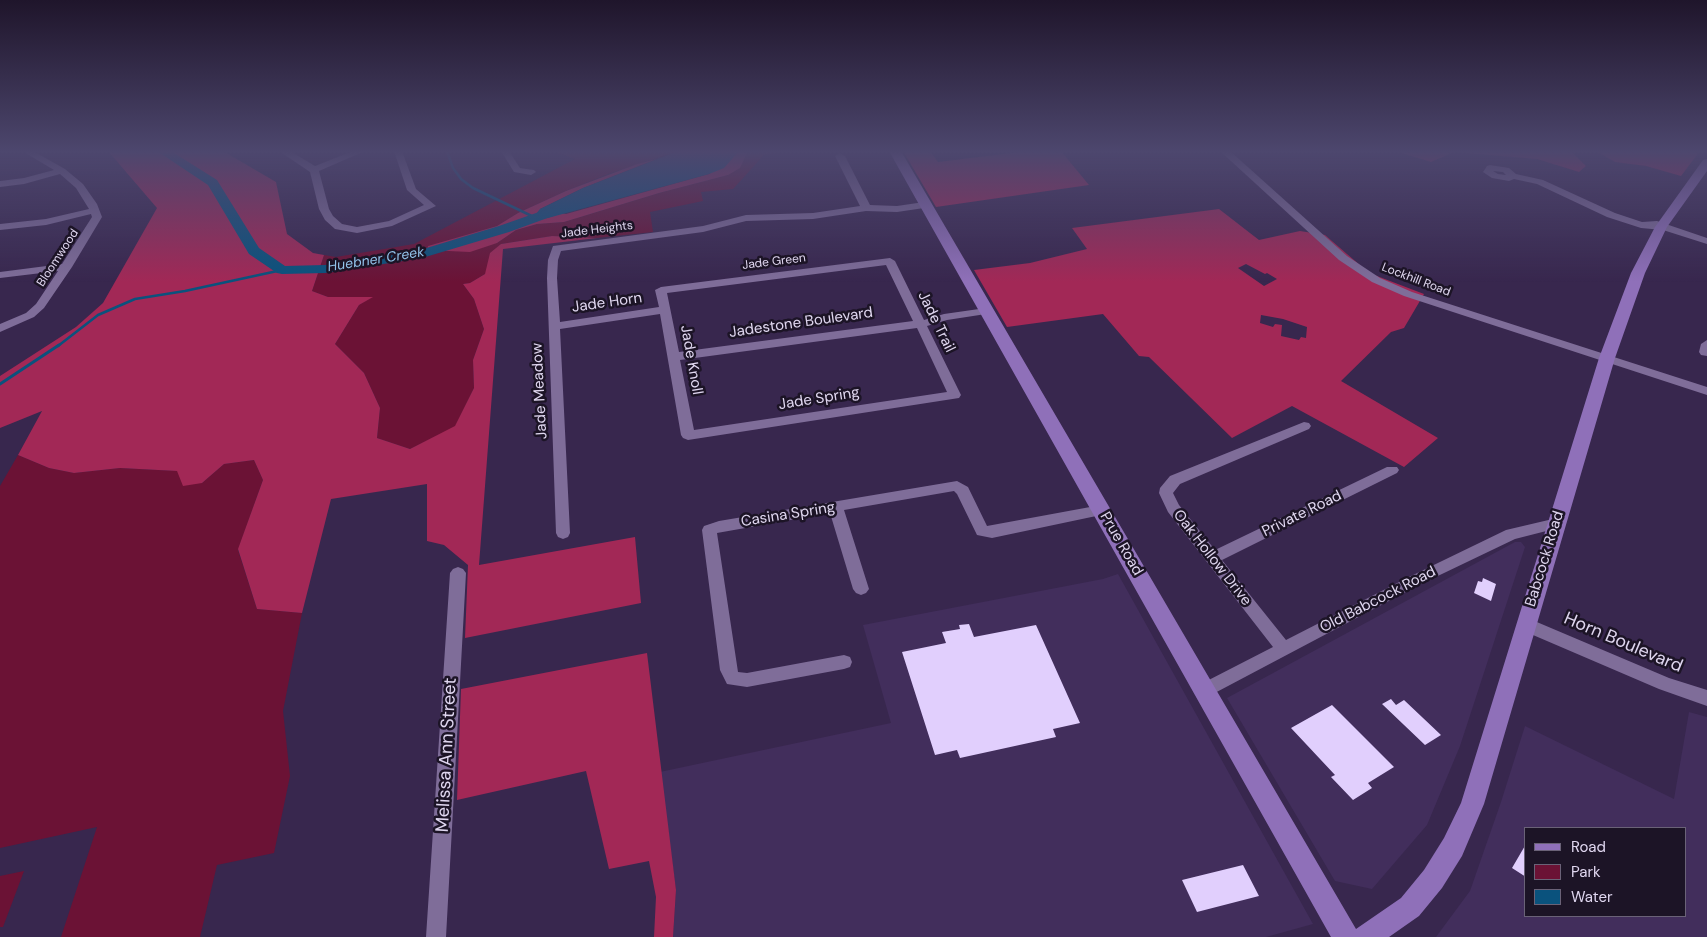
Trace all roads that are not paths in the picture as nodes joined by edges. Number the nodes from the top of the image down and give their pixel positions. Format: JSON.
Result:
{"nodes":[{"id":1,"x":85,"y":195,"type":"edge"},
{"id":2,"x":322,"y":195,"type":"edge"},
{"id":3,"x":418,"y":195,"type":"edge"},
{"id":4,"x":859,"y":195,"type":"edge"},
{"id":5,"x":919,"y":195,"type":"edge"},
{"id":6,"x":1273,"y":195,"type":"edge"},
{"id":7,"x":1568,"y":195,"type":"edge"},
{"id":8,"x":1684,"y":195,"type":"edge"},
{"id":9,"x":923,"y":202,"type":"junction"},
{"id":10,"x":866,"y":208,"type":"junction"},
{"id":11,"x":95,"y":210,"type":"junction"},
{"id":12,"x":1621,"y":215,"type":"joint"},
{"id":13,"x":0,"y":227,"type":"edge"},
{"id":14,"x":1661,"y":227,"type":"junction"},
{"id":15,"x":1707,"y":241,"type":"edge"},
{"id":16,"x":557,"y":248,"type":"joint"},
{"id":17,"x":890,"y":261,"type":"joint"},
{"id":18,"x":67,"y":267,"type":"junction"},
{"id":19,"x":0,"y":275,"type":"edge"},
{"id":20,"x":661,"y":290,"type":"joint"},
{"id":21,"x":665,"y":310,"type":"junction"},
{"id":22,"x":988,"y":315,"type":"junction"},
{"id":23,"x":920,"y":323,"type":"junction"},
{"id":24,"x":554,"y":326,"type":"junction"},
{"id":25,"x":0,"y":328,"type":"edge"},
{"id":26,"x":673,"y":357,"type":"junction"},
{"id":27,"x":1607,"y":358,"type":"junction"},
{"id":28,"x":1707,"y":391,"type":"edge"},
{"id":29,"x":954,"y":395,"type":"joint"},
{"id":30,"x":1304,"y":426,"type":"dead end"},
{"id":31,"x":688,"y":435,"type":"joint"},
{"id":32,"x":1392,"y":470,"type":"dead end"},
{"id":33,"x":836,"y":507,"type":"junction"},
{"id":34,"x":1100,"y":510,"type":"junction"},
{"id":35,"x":1556,"y":523,"type":"junction"},
{"id":36,"x":564,"y":533,"type":"dead end"},
{"id":37,"x":1212,"y":558,"type":"junction"},
{"id":38,"x":458,"y":572,"type":"dead end"},
{"id":39,"x":861,"y":589,"type":"dead end"},
{"id":40,"x":1525,"y":624,"type":"junction"},
{"id":41,"x":1284,"y":649,"type":"junction"},
{"id":42,"x":844,"y":662,"type":"dead end"},
{"id":43,"x":1205,"y":690,"type":"junction"},
{"id":44,"x":1707,"y":698,"type":"edge"},
{"id":45,"x":436,"y":937,"type":"edge"},
{"id":46,"x":1346,"y":937,"type":"edge"},
{"id":47,"x":1366,"y":937,"type":"edge"}],
"edges":[{"from":1,"to":11,"type":"street"},
{"from":2,"to":3,"type":"street"},
{"from":4,"to":10,"type":"street"},
{"from":5,"to":9,"type":"main road","name":"Prue Road"},
{"from":6,"to":27,"type":"street","name":"Lockhill Road"},
{"from":7,"to":12,"type":"street"},
{"from":8,"to":14,"type":"main road","name":"Babcock Road"},
{"from":9,"to":10,"type":"street","name":"Jade Heights"},
{"from":9,"to":22,"type":"main road","name":"Prue Road"},
{"from":10,"to":16,"type":"street","name":"Jade Heights"},
{"from":11,"to":13,"type":"street"},
{"from":11,"to":18,"type":"street","name":"Bloomwood"},
{"from":12,"to":14,"type":"street"},
{"from":14,"to":15,"type":"street"},
{"from":14,"to":27,"type":"main road","name":"Babcock Road"},
{"from":16,"to":24,"type":"street","name":"Jade Meadow"},
{"from":17,"to":20,"type":"street","name":"Jade Green"},
{"from":17,"to":23,"type":"street","name":"Jade Trail"},
{"from":18,"to":19,"type":"street"},
{"from":18,"to":25,"type":"street","name":"Bloomwood"},
{"from":20,"to":21,"type":"street","name":"Jade Knoll"},
{"from":21,"to":24,"type":"street","name":"Jade Horn"},
{"from":21,"to":26,"type":"street","name":"Jade Knoll"},
{"from":22,"to":23,"type":"street","name":"Jadestone Boulevard"},
{"from":22,"to":34,"type":"main road","name":"Prue Road"},
{"from":23,"to":26,"type":"street","name":"Jadestone Boulevard"},
{"from":23,"to":29,"type":"street","name":"Jade Trail"},
{"from":24,"to":36,"type":"street","name":"Jade Meadow"},
{"from":26,"to":31,"type":"street","name":"Jade Knoll"},
{"from":27,"to":28,"type":"street","name":"Lockhill Road"},
{"from":27,"to":35,"type":"main road","name":"Babcock Road"},
{"from":29,"to":31,"type":"street","name":"Jade Spring"},
{"from":30,"to":37,"type":"street","name":"Oak Hollow Drive"},
{"from":32,"to":37,"type":"street","name":"Private Road"},
{"from":33,"to":34,"type":"street","name":"Casina Spring"},
{"from":33,"to":39,"type":"street"},
{"from":33,"to":42,"type":"street","name":"Casina Spring"},
{"from":34,"to":43,"type":"main road","name":"Prue Road"},
{"from":35,"to":40,"type":"main road","name":"Babcock Road"},
{"from":35,"to":41,"type":"street","name":"Old Babcock Road"},
{"from":37,"to":41,"type":"street","name":"Oak Hollow Drive"},
{"from":38,"to":45,"type":"street","name":"Melissa Ann Street"},
{"from":40,"to":44,"type":"street","name":"Horn Boulevard"},
{"from":40,"to":47,"type":"main road","name":"Babcock Road"},
{"from":41,"to":43,"type":"street","name":"Old Babcock Road"},
{"from":43,"to":46,"type":"main road","name":"Prue Road"}]}
